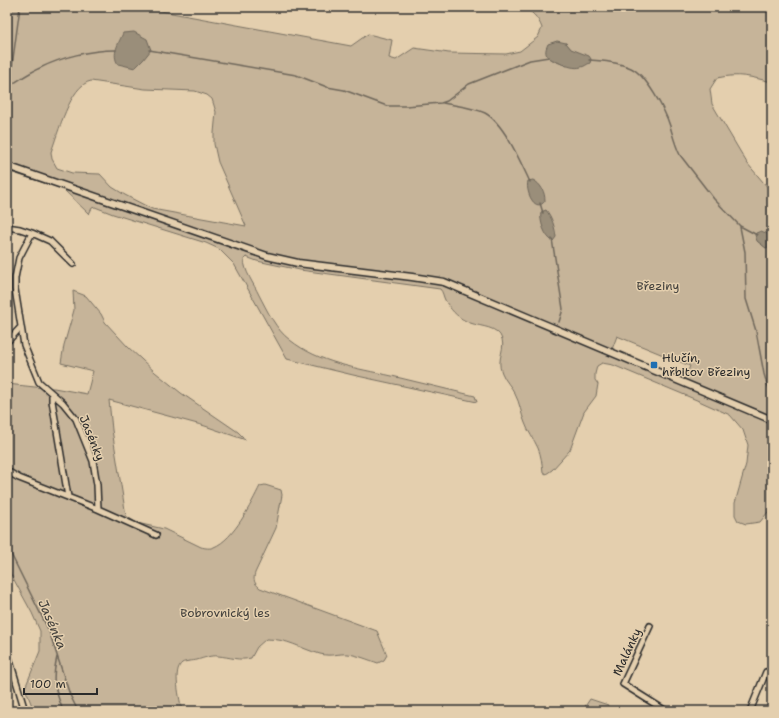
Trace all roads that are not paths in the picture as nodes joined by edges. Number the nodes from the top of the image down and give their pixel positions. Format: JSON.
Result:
{"nodes":[{"id":1,"x":7,"y":166,"type":"edge"},
{"id":2,"x":7,"y":227,"type":"edge"},
{"id":3,"x":32,"y":233,"type":"junction"},
{"id":4,"x":73,"y":264,"type":"dead end"},
{"id":5,"x":20,"y":328,"type":"junction"},
{"id":6,"x":7,"y":342,"type":"edge"},
{"id":7,"x":52,"y":394,"type":"junction"},
{"id":8,"x":772,"y":420,"type":"edge"},
{"id":9,"x":7,"y":471,"type":"edge"},
{"id":10,"x":68,"y":497,"type":"junction"},
{"id":11,"x":98,"y":509,"type":"junction"},
{"id":12,"x":156,"y":535,"type":"dead end"},
{"id":13,"x":650,"y":626,"type":"dead end"},
{"id":14,"x":7,"y":651,"type":"edge"},
{"id":15,"x":766,"y":672,"type":"dead end"},
{"id":16,"x":25,"y":711,"type":"edge"},
{"id":17,"x":666,"y":711,"type":"edge"},
{"id":18,"x":750,"y":711,"type":"edge"}],
"edges":[{"from":1,"to":8,"type":"street"},
{"from":2,"to":3,"type":"street"},
{"from":3,"to":4,"type":"street"},
{"from":3,"to":5,"type":"street","name":"Jasénky"},
{"from":5,"to":6,"type":"street"},
{"from":5,"to":7,"type":"street","name":"Jasénky"},
{"from":7,"to":10,"type":"street"},
{"from":7,"to":11,"type":"street","name":"Jasénky"},
{"from":9,"to":10,"type":"street"},
{"from":10,"to":11,"type":"street"},
{"from":11,"to":12,"type":"street"},
{"from":13,"to":17,"type":"street","name":"Malánky"},
{"from":14,"to":16,"type":"street"},
{"from":15,"to":18,"type":"street"}]}
